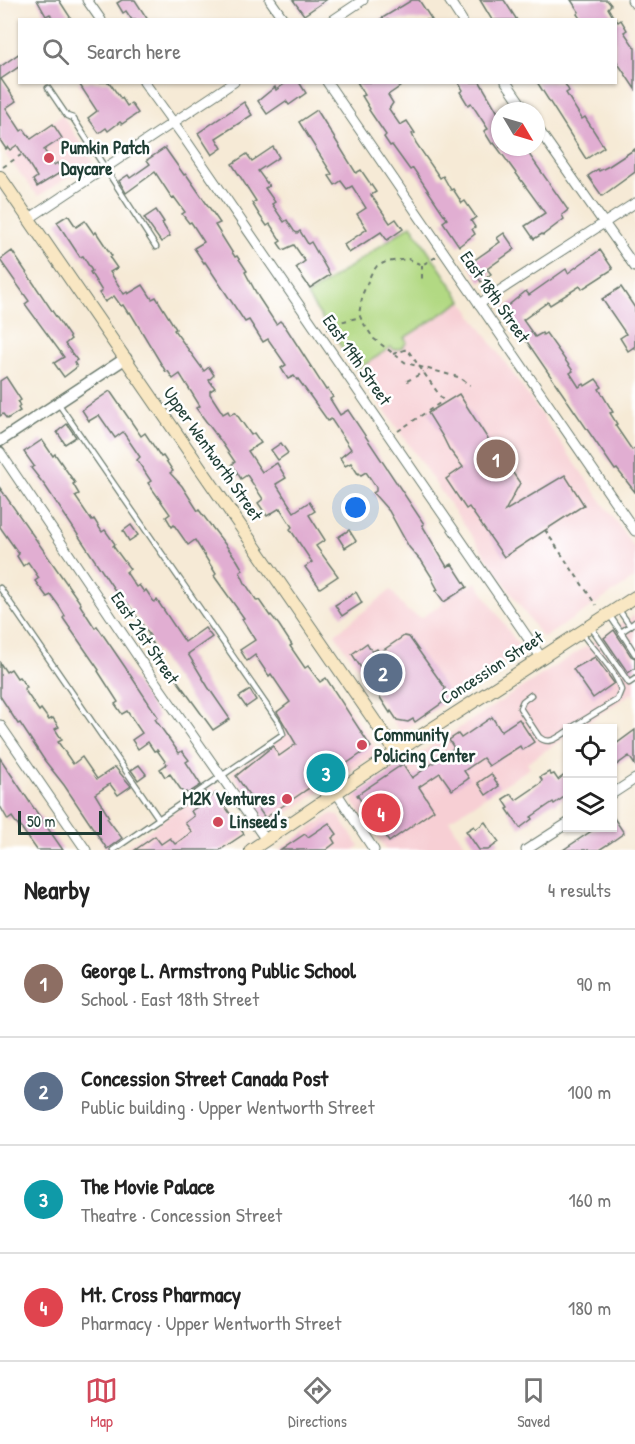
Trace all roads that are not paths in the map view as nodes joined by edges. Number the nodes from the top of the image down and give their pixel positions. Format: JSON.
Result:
{"nodes":[{"id":1,"x":87,"y":0,"type":"edge"},
{"id":2,"x":270,"y":0,"type":"edge"},
{"id":3,"x":363,"y":0,"type":"edge"},
{"id":4,"x":449,"y":0,"type":"edge"},
{"id":5,"x":632,"y":0,"type":"edge"},
{"id":6,"x":635,"y":4,"type":"edge"},
{"id":7,"x":100,"y":18,"type":"edge"},
{"id":8,"x":283,"y":18,"type":"edge"},
{"id":9,"x":336,"y":18,"type":"edge"},
{"id":10,"x":461,"y":18,"type":"edge"},
{"id":11,"x":145,"y":84,"type":"edge"},
{"id":12,"x":231,"y":84,"type":"edge"},
{"id":13,"x":328,"y":84,"type":"edge"},
{"id":14,"x":507,"y":84,"type":"edge"},
{"id":15,"x":48,"y":88,"type":"dead end"},
{"id":16,"x":520,"y":102,"type":"edge"},
{"id":17,"x":172,"y":123,"type":"junction"},
{"id":18,"x":545,"y":139,"type":"edge"},
{"id":19,"x":106,"y":166,"type":"junction"},
{"id":20,"x":0,"y":177,"type":"edge"},
{"id":21,"x":635,"y":202,"type":"edge"},
{"id":22,"x":30,"y":218,"type":"junction"},
{"id":23,"x":605,"y":222,"type":"junction"},
{"id":24,"x":156,"y":247,"type":"dead end"},
{"id":25,"x":635,"y":267,"type":"edge"},
{"id":26,"x":479,"y":304,"type":"junction"},
{"id":27,"x":126,"y":358,"type":"junction"},
{"id":28,"x":58,"y":403,"type":"junction"},
{"id":29,"x":0,"y":441,"type":"edge"},
{"id":30,"x":0,"y":452,"type":"edge"},
{"id":31,"x":635,"y":531,"type":"edge"},
{"id":32,"x":0,"y":588,"type":"edge"},
{"id":33,"x":635,"y":597,"type":"edge"},
{"id":34,"x":613,"y":611,"type":"junction"},
{"id":35,"x":632,"y":624,"type":"edge"},
{"id":36,"x":585,"y":629,"type":"junction"},
{"id":37,"x":621,"y":632,"type":"junction"},
{"id":38,"x":635,"y":654,"type":"edge"},
{"id":39,"x":541,"y":657,"type":"junction"},
{"id":40,"x":635,"y":680,"type":"edge"},
{"id":41,"x":531,"y":695,"type":"dead end"},
{"id":42,"x":579,"y":724,"type":"edge"},
{"id":43,"x":0,"y":725,"type":"edge"},
{"id":44,"x":563,"y":734,"type":"edge"},
{"id":45,"x":396,"y":752,"type":"junction"},
{"id":46,"x":222,"y":776,"type":"junction"},
{"id":47,"x":635,"y":779,"type":"edge"},
{"id":48,"x":617,"y":791,"type":"edge"},
{"id":49,"x":336,"y":792,"type":"junction"},
{"id":50,"x":159,"y":819,"type":"junction"},
{"id":51,"x":563,"y":826,"type":"edge"},
{"id":52,"x":266,"y":840,"type":"junction"},
{"id":53,"x":86,"y":850,"type":"edge"},
{"id":54,"x":113,"y":850,"type":"edge"},
{"id":55,"x":251,"y":850,"type":"edge"},
{"id":56,"x":374,"y":850,"type":"edge"},
{"id":57,"x":526,"y":850,"type":"edge"}],
"edges":[{"from":1,"to":7,"type":"street"},
{"from":2,"to":8,"type":"street"},
{"from":3,"to":9,"type":"street"},
{"from":4,"to":10,"type":"street"},
{"from":5,"to":6,"type":"street"},
{"from":11,"to":17,"type":"street","name":"East 19th Street"},
{"from":12,"to":17,"type":"street"},
{"from":13,"to":26,"type":"street","name":"East 18th Street"},
{"from":14,"to":16,"type":"street"},
{"from":15,"to":19,"type":"lane"},
{"from":17,"to":19,"type":"street"},
{"from":17,"to":39,"type":"street","name":"East 19th Street"},
{"from":18,"to":23,"type":"street"},
{"from":19,"to":22,"type":"street"},
{"from":19,"to":24,"type":"lane"},
{"from":20,"to":22,"type":"main road","name":"Upper Wentworth Street"},
{"from":21,"to":23,"type":"street"},
{"from":22,"to":27,"type":"main road","name":"Upper Wentworth Street"},
{"from":23,"to":25,"type":"street"},
{"from":23,"to":26,"type":"street"},
{"from":26,"to":31,"type":"street","name":"East 18th Street"},
{"from":27,"to":28,"type":"street"},
{"from":27,"to":45,"type":"main road","name":"Upper Wentworth Street"},
{"from":28,"to":29,"type":"street"},
{"from":28,"to":46,"type":"lane"},
{"from":30,"to":46,"type":"street","name":"East 21st Street"},
{"from":32,"to":50,"type":"lane"},
{"from":33,"to":34,"type":"main road","name":"Concession Street"},
{"from":34,"to":35,"type":"lane"},
{"from":34,"to":36,"type":"main road","name":"Concession Street"},
{"from":34,"to":37,"type":"lane"},
{"from":35,"to":37,"type":"lane"},
{"from":36,"to":39,"type":"main road","name":"Concession Street"},
{"from":36,"to":40,"type":"lane"},
{"from":36,"to":42,"type":"lane"},
{"from":37,"to":38,"type":"lane"},
{"from":39,"to":45,"type":"main road","name":"Concession Street"},
{"from":41,"to":44,"type":"lane"},
{"from":43,"to":53,"type":"street"},
{"from":45,"to":49,"type":"main road","name":"Concession Street"},
{"from":46,"to":50,"type":"lane"},
{"from":46,"to":52,"type":"street","name":"East 21st Street"},
{"from":47,"to":48,"type":"street"},
{"from":49,"to":52,"type":"main road","name":"Concession Street"},
{"from":49,"to":56,"type":"street"},
{"from":50,"to":54,"type":"lane"},
{"from":51,"to":57,"type":"street"},
{"from":52,"to":55,"type":"main road","name":"Concession Street"}]}
